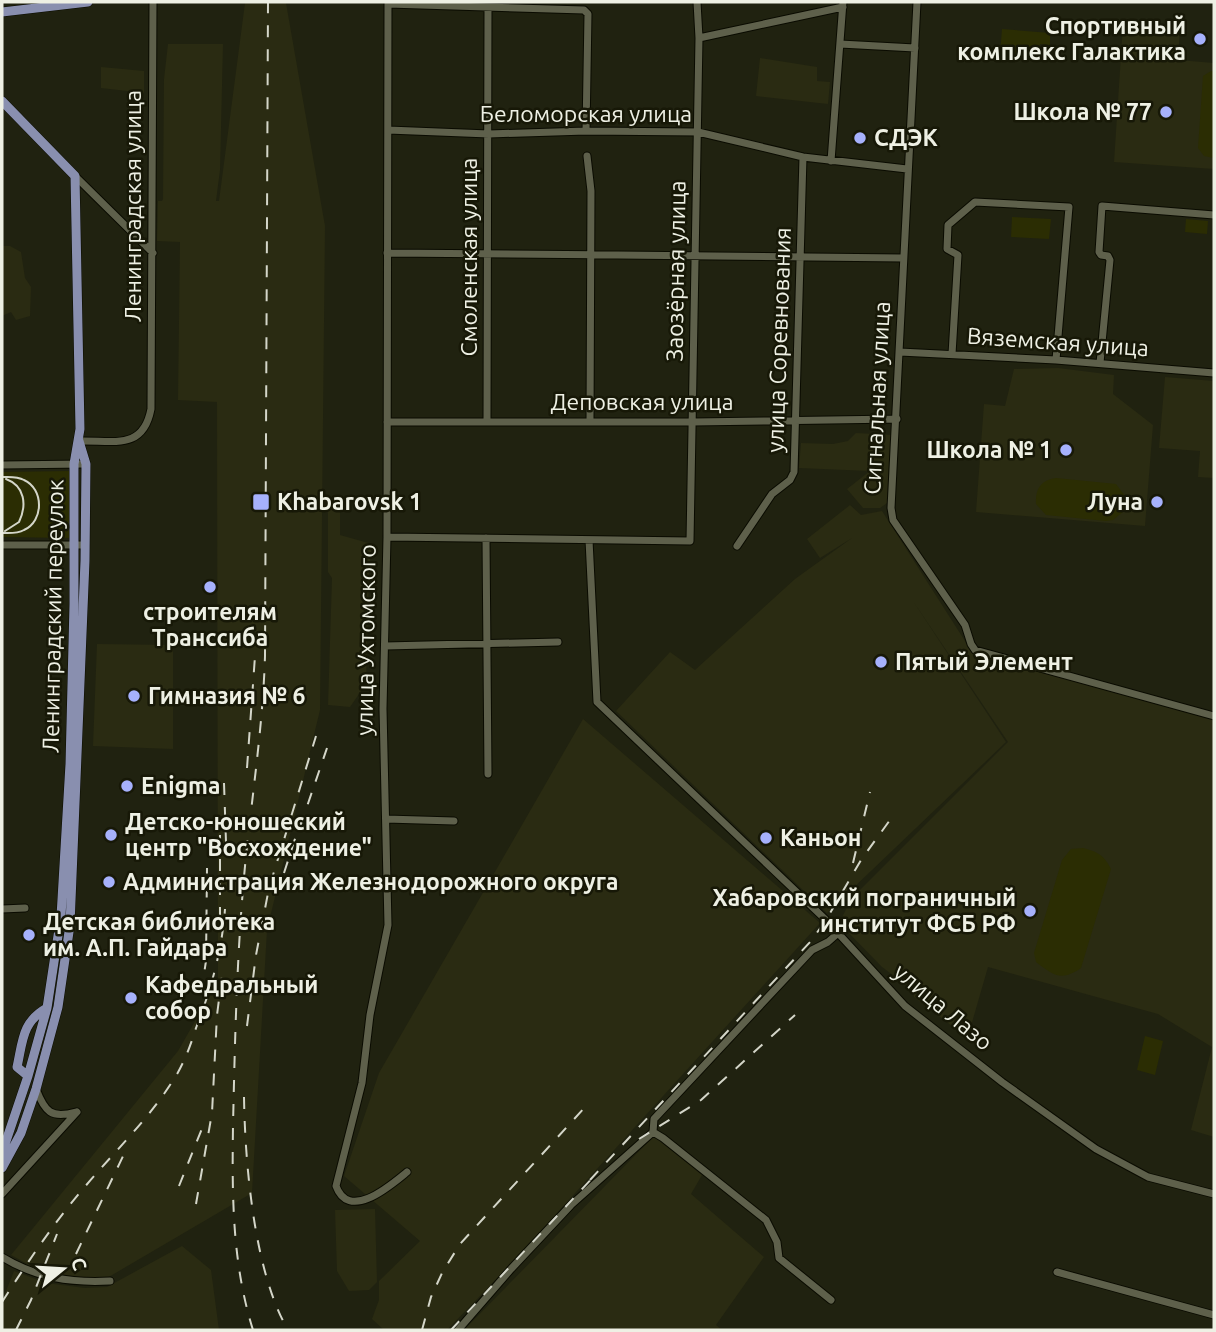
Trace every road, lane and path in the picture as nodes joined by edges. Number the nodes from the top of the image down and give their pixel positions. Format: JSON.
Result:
{"nodes":[{"id":1,"x":88,"y":2,"type":"edge"},
{"id":2,"x":153,"y":2,"type":"edge"},
{"id":3,"x":697,"y":2,"type":"edge"},
{"id":4,"x":917,"y":2,"type":"edge"},
{"id":5,"x":388,"y":3,"type":"edge"},
{"id":6,"x":843,"y":4,"type":"edge"},
{"id":7,"x":488,"y":8,"type":"junction"},
{"id":8,"x":2,"y":12,"type":"edge"},
{"id":9,"x":699,"y":38,"type":"junction"},
{"id":10,"x":840,"y":44,"type":"junction"},
{"id":11,"x":915,"y":48,"type":"junction"},
{"id":12,"x":2,"y":101,"type":"edge"},
{"id":13,"x":388,"y":130,"type":"junction"},
{"id":14,"x":586,"y":131,"type":"junction"},
{"id":15,"x":698,"y":132,"type":"junction"},
{"id":16,"x":489,"y":134,"type":"junction"},
{"id":17,"x":587,"y":156,"type":"dead end"},
{"id":18,"x":803,"y":156,"type":"junction"},
{"id":19,"x":831,"y":161,"type":"junction"},
{"id":20,"x":907,"y":169,"type":"junction"},
{"id":21,"x":75,"y":176,"type":"junction"},
{"id":22,"x":1214,"y":215,"type":"edge"},
{"id":23,"x":153,"y":253,"type":"junction"},
{"id":24,"x":387,"y":253,"type":"junction"},
{"id":25,"x":489,"y":254,"type":"junction"},
{"id":26,"x":695,"y":254,"type":"junction"},
{"id":27,"x":590,"y":256,"type":"junction"},
{"id":28,"x":801,"y":256,"type":"junction"},
{"id":29,"x":903,"y":258,"type":"junction"},
{"id":30,"x":900,"y":352,"type":"junction"},
{"id":31,"x":951,"y":354,"type":"junction"},
{"id":32,"x":1056,"y":360,"type":"junction"},
{"id":33,"x":1100,"y":363,"type":"junction"},
{"id":34,"x":1214,"y":373,"type":"edge"},
{"id":35,"x":797,"y":419,"type":"junction"},
{"id":36,"x":897,"y":419,"type":"junction"},
{"id":37,"x":387,"y":422,"type":"junction"},
{"id":38,"x":487,"y":422,"type":"junction"},
{"id":39,"x":590,"y":422,"type":"junction"},
{"id":40,"x":693,"y":422,"type":"junction"},
{"id":41,"x":79,"y":441,"type":"junction"},
{"id":42,"x":74,"y":464,"type":"junction"},
{"id":43,"x":86,"y":464,"type":"junction"},
{"id":44,"x":2,"y":465,"type":"edge"},
{"id":45,"x":387,"y":537,"type":"junction"},
{"id":46,"x":486,"y":538,"type":"junction"},
{"id":47,"x":589,"y":540,"type":"junction"},
{"id":48,"x":2,"y":545,"type":"edge"},
{"id":49,"x":74,"y":545,"type":"junction"},
{"id":50,"x":86,"y":545,"type":"junction"},
{"id":51,"x":737,"y":546,"type":"dead end"},
{"id":52,"x":558,"y":642,"type":"dead end"},
{"id":53,"x":486,"y":643,"type":"junction"},
{"id":54,"x":385,"y":646,"type":"junction"},
{"id":55,"x":1214,"y":716,"type":"edge"},
{"id":56,"x":488,"y":774,"type":"dead end"},
{"id":57,"x":386,"y":819,"type":"junction"},
{"id":58,"x":454,"y":821,"type":"dead end"},
{"id":59,"x":25,"y":908,"type":"dead end"},
{"id":60,"x":2,"y":909,"type":"edge"},
{"id":61,"x":837,"y":934,"type":"junction"},
{"id":62,"x":47,"y":1008,"type":"junction"},
{"id":63,"x":28,"y":1076,"type":"junction"},
{"id":64,"x":36,"y":1089,"type":"junction"},
{"id":65,"x":653,"y":1132,"type":"junction"},
{"id":66,"x":2,"y":1153,"type":"edge"},
{"id":67,"x":2,"y":1168,"type":"edge"},
{"id":68,"x":22,"y":1172,"type":"junction"},
{"id":69,"x":407,"y":1172,"type":"dead end"},
{"id":70,"x":2,"y":1185,"type":"edge"},
{"id":71,"x":2,"y":1194,"type":"edge"},
{"id":72,"x":1214,"y":1194,"type":"edge"},
{"id":73,"x":2,"y":1258,"type":"edge"},
{"id":74,"x":1057,"y":1272,"type":"dead end"},
{"id":75,"x":110,"y":1281,"type":"dead end"},
{"id":76,"x":831,"y":1300,"type":"dead end"},
{"id":77,"x":1214,"y":1315,"type":"edge"},
{"id":78,"x":458,"y":1330,"type":"edge"}],
"edges":[{"from":1,"to":8,"type":"main road"},
{"from":2,"to":23,"type":"street","name":"Ленинградская улица"},
{"from":3,"to":9,"type":"street","name":"Заозёрная улица"},
{"from":4,"to":11,"type":"street","name":"Сигнальная улица"},
{"from":5,"to":7,"type":"street"},
{"from":5,"to":13,"type":"street","name":"улица Ухтомского"},
{"from":6,"to":9,"type":"street"},
{"from":6,"to":10,"type":"street"},
{"from":7,"to":14,"type":"street"},
{"from":7,"to":16,"type":"street","name":"Смоленская улица"},
{"from":9,"to":15,"type":"street","name":"Заозёрная улица"},
{"from":10,"to":11,"type":"street"},
{"from":10,"to":19,"type":"street"},
{"from":11,"to":20,"type":"street","name":"Сигнальная улица"},
{"from":12,"to":21,"type":"main road"},
{"from":13,"to":16,"type":"street","name":"Беломорская улица"},
{"from":13,"to":24,"type":"street","name":"улица Ухтомского"},
{"from":14,"to":15,"type":"street","name":"Беломорская улица"},
{"from":14,"to":16,"type":"street","name":"Беломорская улица"},
{"from":15,"to":18,"type":"street","name":"Беломорская улица"},
{"from":15,"to":26,"type":"street","name":"Заозёрная улица"},
{"from":16,"to":25,"type":"street","name":"Смоленская улица"},
{"from":17,"to":27,"type":"street"},
{"from":18,"to":19,"type":"street","name":"Беломорская улица"},
{"from":18,"to":28,"type":"street","name":"улица Соревнования"},
{"from":19,"to":20,"type":"street","name":"Беломорская улица"},
{"from":20,"to":29,"type":"street","name":"Сигнальная улица"},
{"from":21,"to":23,"type":"street"},
{"from":21,"to":41,"type":"main road","name":"Ленинградский переулок"},
{"from":22,"to":33,"type":"street"},
{"from":23,"to":41,"type":"street","name":"Ленинградская улица"},
{"from":24,"to":25,"type":"street"},
{"from":24,"to":37,"type":"street","name":"улица Ухтомского"},
{"from":25,"to":27,"type":"street"},
{"from":25,"to":38,"type":"street","name":"Смоленская улица"},
{"from":26,"to":27,"type":"street"},
{"from":26,"to":28,"type":"street"},
{"from":26,"to":40,"type":"street","name":"Заозёрная улица"},
{"from":27,"to":39,"type":"street"},
{"from":28,"to":29,"type":"street"},
{"from":28,"to":35,"type":"street","name":"улица Соревнования"},
{"from":29,"to":30,"type":"street","name":"Сигнальная улица"},
{"from":30,"to":31,"type":"street","name":"Вяземская улица"},
{"from":30,"to":36,"type":"street","name":"Сигнальная улица"},
{"from":31,"to":32,"type":"street","name":"Вяземская улица"},
{"from":31,"to":32,"type":"street"},
{"from":32,"to":33,"type":"street","name":"Вяземская улица"},
{"from":33,"to":34,"type":"street","name":"Вяземская улица"},
{"from":35,"to":36,"type":"street","name":"Деповская улица"},
{"from":35,"to":40,"type":"street","name":"Деповская улица"},
{"from":35,"to":51,"type":"street","name":"улица Соревнования"},
{"from":36,"to":55,"type":"street","name":"Сигнальная улица"},
{"from":37,"to":38,"type":"street","name":"Деповская улица"},
{"from":37,"to":45,"type":"street","name":"улица Ухтомского"},
{"from":38,"to":39,"type":"street","name":"Деповская улица"},
{"from":39,"to":40,"type":"street","name":"Деповская улица"},
{"from":40,"to":47,"type":"street","name":"Заозёрная улица"},
{"from":41,"to":42,"type":"main road","name":"Ленинградский переулок"},
{"from":41,"to":43,"type":"main road","name":"Ленинградский переулок"},
{"from":42,"to":43,"type":"street"},
{"from":42,"to":44,"type":"street"},
{"from":42,"to":49,"type":"main road","name":"Ленинградский переулок"},
{"from":43,"to":50,"type":"main road","name":"Ленинградский переулок"},
{"from":45,"to":46,"type":"street"},
{"from":45,"to":54,"type":"street","name":"улица Ухтомского"},
{"from":46,"to":47,"type":"street"},
{"from":46,"to":53,"type":"street"},
{"from":47,"to":61,"type":"street","name":"улица Лазо"},
{"from":48,"to":49,"type":"street"},
{"from":49,"to":50,"type":"street"},
{"from":49,"to":62,"type":"main road","name":"Ленинградский переулок"},
{"from":50,"to":64,"type":"main road","name":"Ленинградский переулок"},
{"from":52,"to":53,"type":"street"},
{"from":53,"to":54,"type":"street"},
{"from":53,"to":56,"type":"street"},
{"from":54,"to":57,"type":"street","name":"улица Ухтомского"},
{"from":57,"to":58,"type":"street"},
{"from":57,"to":69,"type":"street","name":"улица Ухтомского"},
{"from":59,"to":60,"type":"street"},
{"from":61,"to":65,"type":"street"},
{"from":61,"to":72,"type":"street","name":"улица Лазо"},
{"from":62,"to":63,"type":"main road","name":"Ленинградский переулок"},
{"from":62,"to":63,"type":"main road"},
{"from":63,"to":66,"type":"main road","name":"Ленинградский переулок"},
{"from":64,"to":67,"type":"main road","name":"Ленинградский переулок"},
{"from":64,"to":68,"type":"street"},
{"from":65,"to":76,"type":"street"},
{"from":65,"to":78,"type":"street"},
{"from":68,"to":70,"type":"street"},
{"from":68,"to":71,"type":"street"},
{"from":73,"to":75,"type":"street"},
{"from":74,"to":77,"type":"street"}]}
